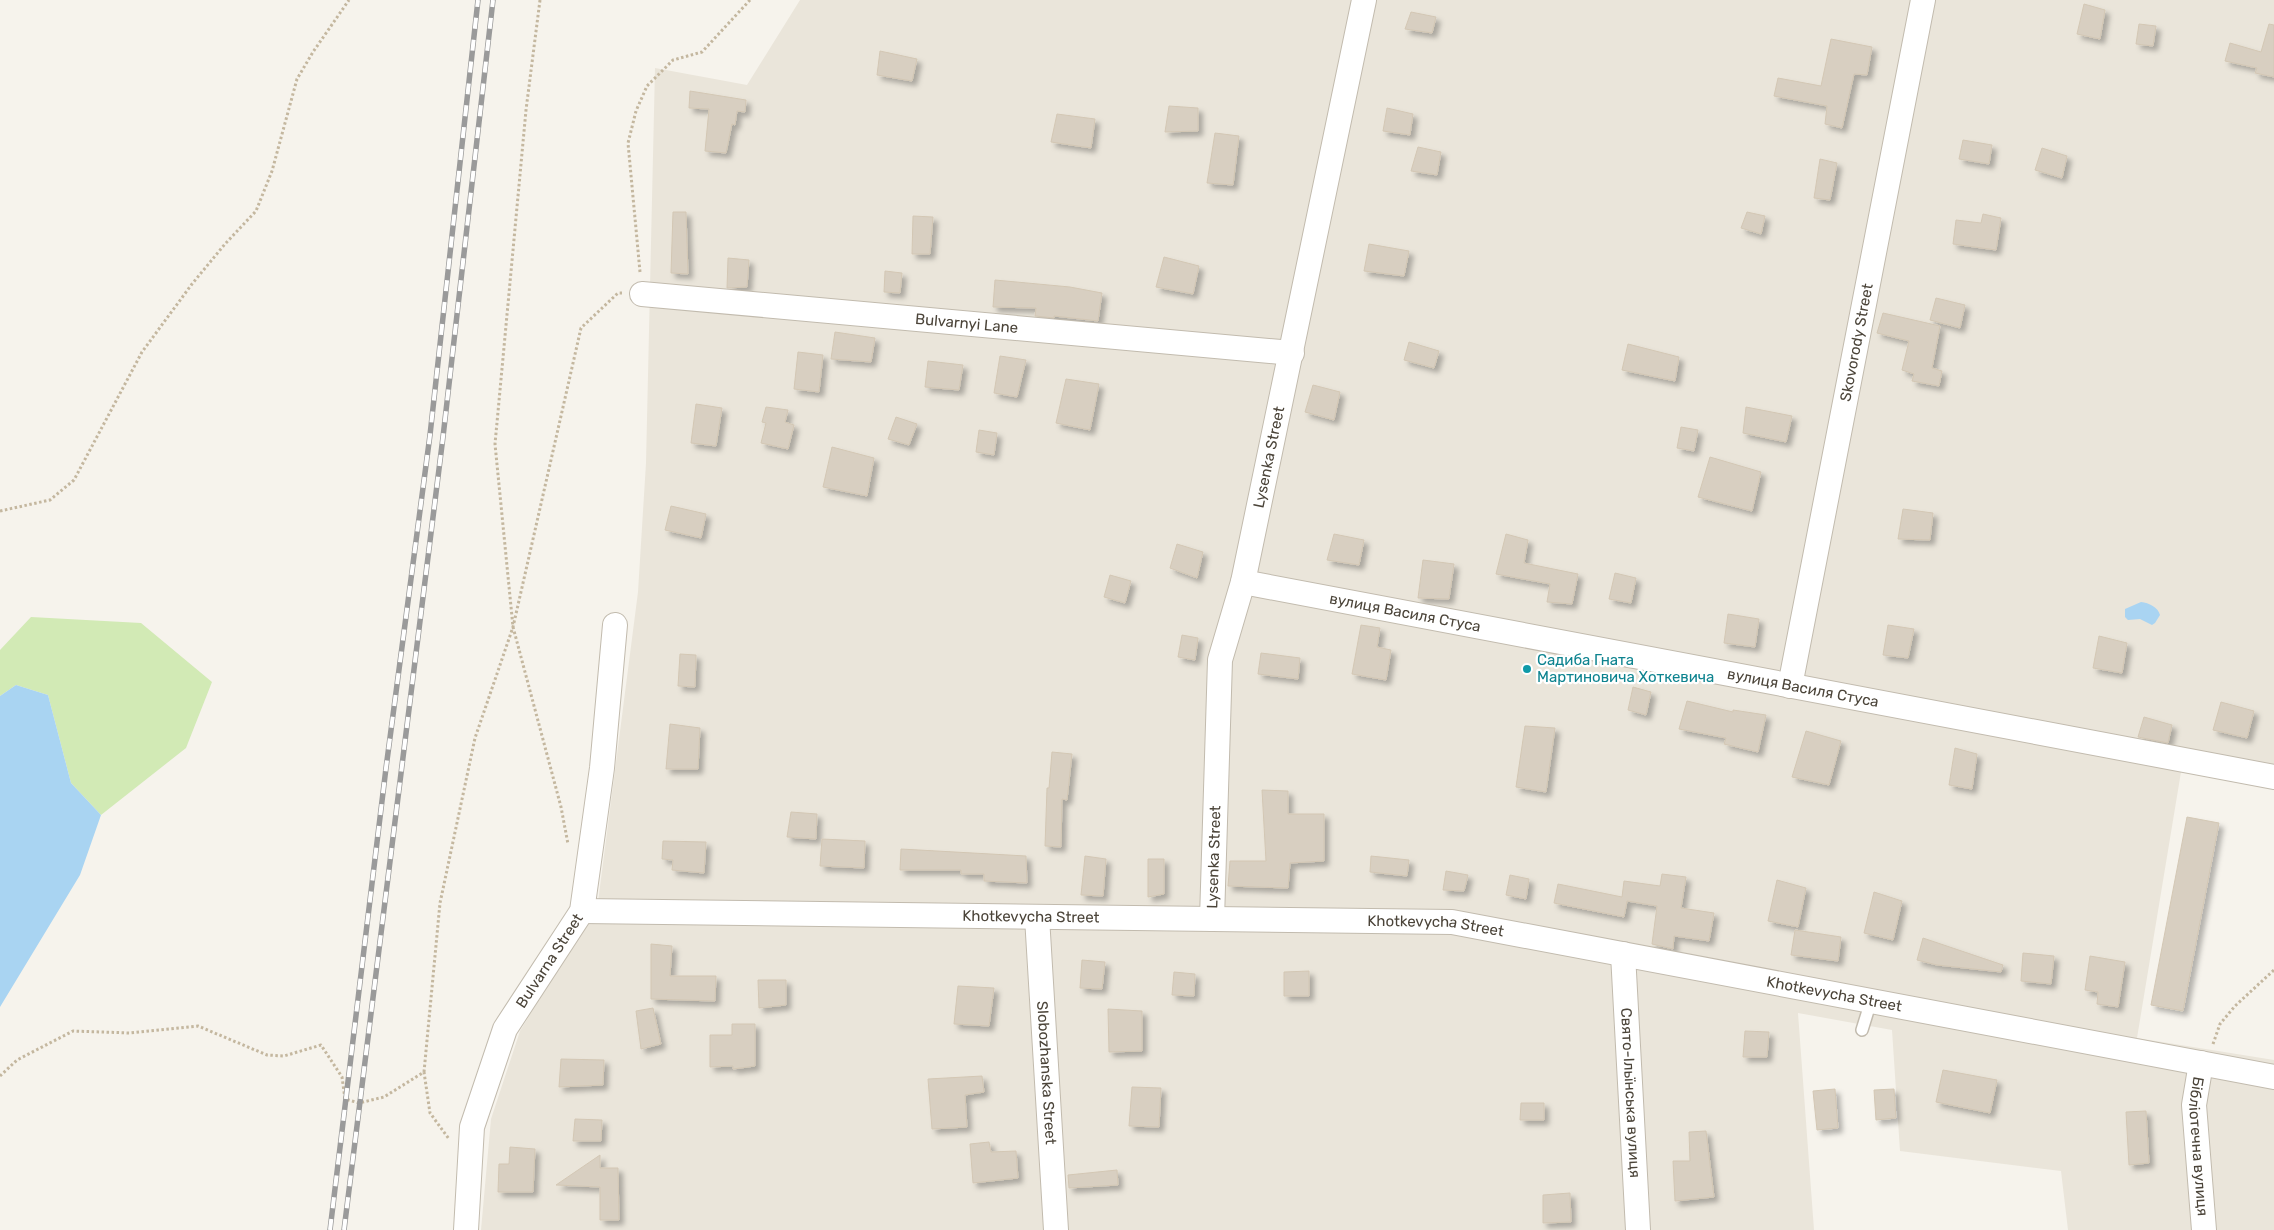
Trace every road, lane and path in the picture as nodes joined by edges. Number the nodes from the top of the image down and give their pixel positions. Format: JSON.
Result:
{"nodes":[{"id":1,"x":349,"y":0,"type":"edge"},
{"id":2,"x":540,"y":0,"type":"edge"},
{"id":3,"x":750,"y":0,"type":"edge"},
{"id":4,"x":1364,"y":0,"type":"edge"},
{"id":5,"x":1923,"y":0,"type":"edge"},
{"id":6,"x":642,"y":294,"type":"junction"},
{"id":7,"x":1292,"y":353,"type":"junction"},
{"id":8,"x":0,"y":511,"type":"edge"},
{"id":9,"x":1243,"y":582,"type":"junction"},
{"id":10,"x":614,"y":625,"type":"dead end"},
{"id":11,"x":513,"y":627,"type":"junction"},
{"id":12,"x":1790,"y":686,"type":"junction"},
{"id":13,"x":2274,"y":777,"type":"edge"},
{"id":14,"x":569,"y":845,"type":"dead end"},
{"id":15,"x":582,"y":911,"type":"junction"},
{"id":16,"x":1037,"y":917,"type":"junction"},
{"id":17,"x":1212,"y":919,"type":"junction"},
{"id":18,"x":1623,"y":954,"type":"junction"},
{"id":19,"x":2274,"y":970,"type":"edge"},
{"id":20,"x":1871,"y":1001,"type":"junction"},
{"id":21,"x":1862,"y":1030,"type":"dead end"},
{"id":22,"x":2201,"y":1063,"type":"junction"},
{"id":23,"x":424,"y":1072,"type":"junction"},
{"id":24,"x":0,"y":1076,"type":"edge"},
{"id":25,"x":2274,"y":1077,"type":"edge"},
{"id":26,"x":470,"y":1165,"type":"junction"},
{"id":27,"x":466,"y":1230,"type":"edge"},
{"id":28,"x":1056,"y":1230,"type":"edge"},
{"id":29,"x":1638,"y":1230,"type":"edge"},
{"id":30,"x":2204,"y":1230,"type":"edge"}],
"edges":[{"from":1,"to":8,"type":"path"},
{"from":2,"to":11,"type":"path"},
{"from":3,"to":6,"type":"path"},
{"from":4,"to":7,"type":"street","name":"Lysenka Street"},
{"from":5,"to":12,"type":"street","name":"Skovorody Street"},
{"from":6,"to":7,"type":"street","name":"Bulvarnyi Lane"},
{"from":6,"to":11,"type":"path"},
{"from":7,"to":9,"type":"street","name":"Lysenka Street"},
{"from":9,"to":12,"type":"street","name":"вулиця Василя Стуса"},
{"from":9,"to":17,"type":"street","name":"Lysenka Street"},
{"from":10,"to":15,"type":"street","name":"Bulvarna Street"},
{"from":11,"to":14,"type":"path"},
{"from":11,"to":23,"type":"path"},
{"from":12,"to":13,"type":"street","name":"вулиця Василя Стуса"},
{"from":15,"to":16,"type":"street","name":"Khotkevycha Street"},
{"from":15,"to":26,"type":"street","name":"Bulvarna Street"},
{"from":16,"to":17,"type":"street","name":"Khotkevycha Street"},
{"from":16,"to":28,"type":"street","name":"Slobozhanska Street"},
{"from":17,"to":18,"type":"street","name":"Khotkevycha Street"},
{"from":18,"to":20,"type":"street","name":"Khotkevycha Street"},
{"from":18,"to":29,"type":"street","name":"Свято-Ільїнська вулиця"},
{"from":19,"to":22,"type":"path"},
{"from":20,"to":21,"type":"lane"},
{"from":20,"to":22,"type":"street","name":"Khotkevycha Street"},
{"from":22,"to":25,"type":"street","name":"Khotkevycha Street"},
{"from":22,"to":30,"type":"street","name":"Бібліотечна вулиця"},
{"from":23,"to":24,"type":"path"},
{"from":23,"to":26,"type":"path"},
{"from":26,"to":27,"type":"street","name":"Bulvarna Street"}]}
